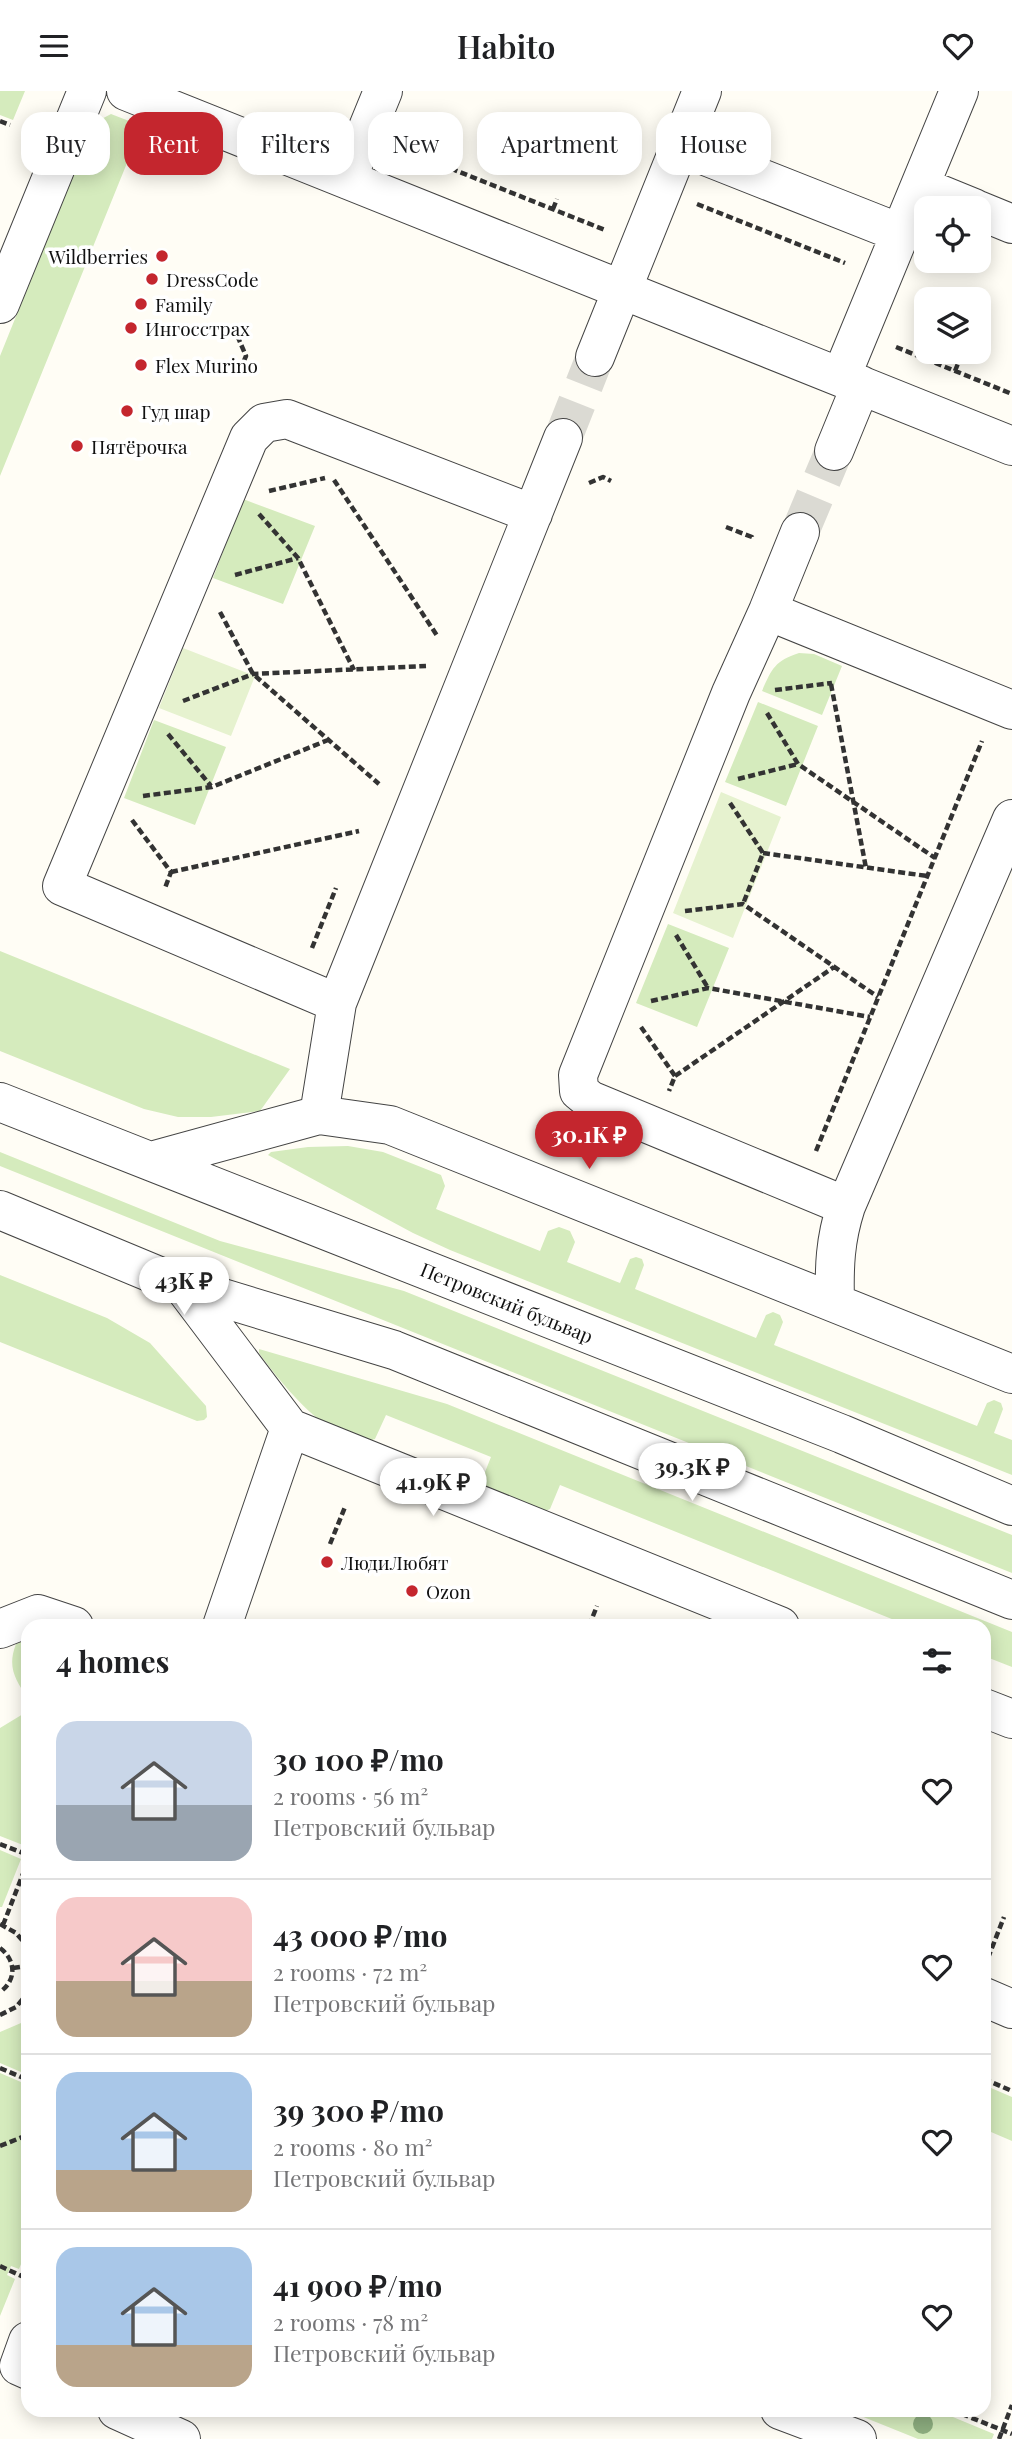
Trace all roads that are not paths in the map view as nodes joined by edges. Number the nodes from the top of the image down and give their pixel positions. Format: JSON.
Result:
{"nodes":[{"id":1,"x":87,"y":91,"type":"edge"},
{"id":2,"x":126,"y":91,"type":"edge"},
{"id":3,"x":383,"y":91,"type":"edge"},
{"id":4,"x":959,"y":91,"type":"edge"},
{"id":5,"x":696,"y":93,"type":"edge"},
{"id":6,"x":690,"y":112,"type":"edge"},
{"id":7,"x":668,"y":175,"type":"edge"},
{"id":8,"x":753,"y":175,"type":"edge"},
{"id":9,"x":347,"y":179,"type":"junction"},
{"id":10,"x":920,"y":186,"type":"junction"},
{"id":11,"x":944,"y":196,"type":"edge"},
{"id":12,"x":991,"y":215,"type":"edge"},
{"id":13,"x":1012,"y":224,"type":"edge"},
{"id":14,"x":900,"y":233,"type":"junction"},
{"id":15,"x":622,"y":289,"type":"junction"},
{"id":16,"x":0,"y":304,"type":"edge"},
{"id":17,"x":595,"y":357,"type":"tunnel mouth"},
{"id":18,"x":851,"y":381,"type":"junction"},
{"id":19,"x":563,"y":437,"type":"tunnel mouth"},
{"id":20,"x":1012,"y":446,"type":"edge"},
{"id":21,"x":834,"y":451,"type":"tunnel mouth"},
{"id":22,"x":533,"y":514,"type":"junction"},
{"id":23,"x":800,"y":532,"type":"tunnel mouth"},
{"id":24,"x":768,"y":611,"type":"junction"},
{"id":25,"x":1004,"y":707,"type":"edge"},
{"id":26,"x":1012,"y":819,"type":"edge"},
{"id":27,"x":337,"y":1003,"type":"junction"},
{"id":28,"x":0,"y":1102,"type":"edge"},
{"id":29,"x":319,"y":1115,"type":"junction"},
{"id":30,"x":151,"y":1161,"type":"junction"},
{"id":31,"x":846,"y":1206,"type":"junction"},
{"id":32,"x":0,"y":1210,"type":"edge"},
{"id":33,"x":183,"y":1286,"type":"junction"},
{"id":34,"x":835,"y":1302,"type":"junction"},
{"id":35,"x":1012,"y":1374,"type":"edge"},
{"id":36,"x":290,"y":1429,"type":"junction"},
{"id":37,"x":1012,"y":1506,"type":"edge"},
{"id":38,"x":1012,"y":1600,"type":"edge"},
{"id":39,"x":25,"y":1619,"type":"edge"},
{"id":40,"x":53,"y":1619,"type":"edge"},
{"id":41,"x":224,"y":1619,"type":"edge"},
{"id":42,"x":763,"y":1619,"type":"edge"},
{"id":43,"x":21,"y":1621,"type":"edge"},
{"id":44,"x":0,"y":1629,"type":"edge"},
{"id":45,"x":991,"y":1711,"type":"edge"},
{"id":46,"x":1012,"y":1719,"type":"edge"},
{"id":47,"x":991,"y":2000,"type":"edge"},
{"id":48,"x":1012,"y":2009,"type":"edge"},
{"id":49,"x":132,"y":2417,"type":"edge"},
{"id":50,"x":799,"y":2417,"type":"edge"},
{"id":51,"x":181,"y":2439,"type":"edge"},
{"id":52,"x":857,"y":2439,"type":"edge"}],
"edges":[{"from":1,"to":16,"type":"street"},
{"from":2,"to":9,"type":"street"},
{"from":3,"to":9,"type":"street"},
{"from":4,"to":10,"type":"street"},
{"from":5,"to":6,"type":"street"},
{"from":7,"to":15,"type":"street"},
{"from":8,"to":14,"type":"street"},
{"from":9,"to":15,"type":"street"},
{"from":10,"to":11,"type":"street"},
{"from":10,"to":14,"type":"street"},
{"from":12,"to":13,"type":"street"},
{"from":14,"to":18,"type":"street"},
{"from":15,"to":17,"type":"street"},
{"from":15,"to":18,"type":"street"},
{"from":18,"to":20,"type":"street"},
{"from":18,"to":21,"type":"street"},
{"from":19,"to":22,"type":"street"},
{"from":22,"to":27,"type":"street"},
{"from":22,"to":27,"type":"street"},
{"from":23,"to":24,"type":"street"},
{"from":24,"to":25,"type":"street"},
{"from":24,"to":31,"type":"street"},
{"from":26,"to":31,"type":"street"},
{"from":27,"to":29,"type":"street"},
{"from":28,"to":30,"type":"street","name":"Петровский бульвар"},
{"from":29,"to":30,"type":"street"},
{"from":29,"to":34,"type":"street"},
{"from":30,"to":37,"type":"street","name":"Петровский бульвар"},
{"from":31,"to":34,"type":"street"},
{"from":32,"to":33,"type":"street"},
{"from":33,"to":36,"type":"street"},
{"from":33,"to":38,"type":"street"},
{"from":34,"to":35,"type":"street"},
{"from":36,"to":41,"type":"street"},
{"from":36,"to":42,"type":"street"},
{"from":39,"to":40,"type":"street"},
{"from":43,"to":44,"type":"street"},
{"from":45,"to":46,"type":"street"},
{"from":47,"to":48,"type":"street"},
{"from":49,"to":51,"type":"street"},
{"from":50,"to":52,"type":"street"}]}
